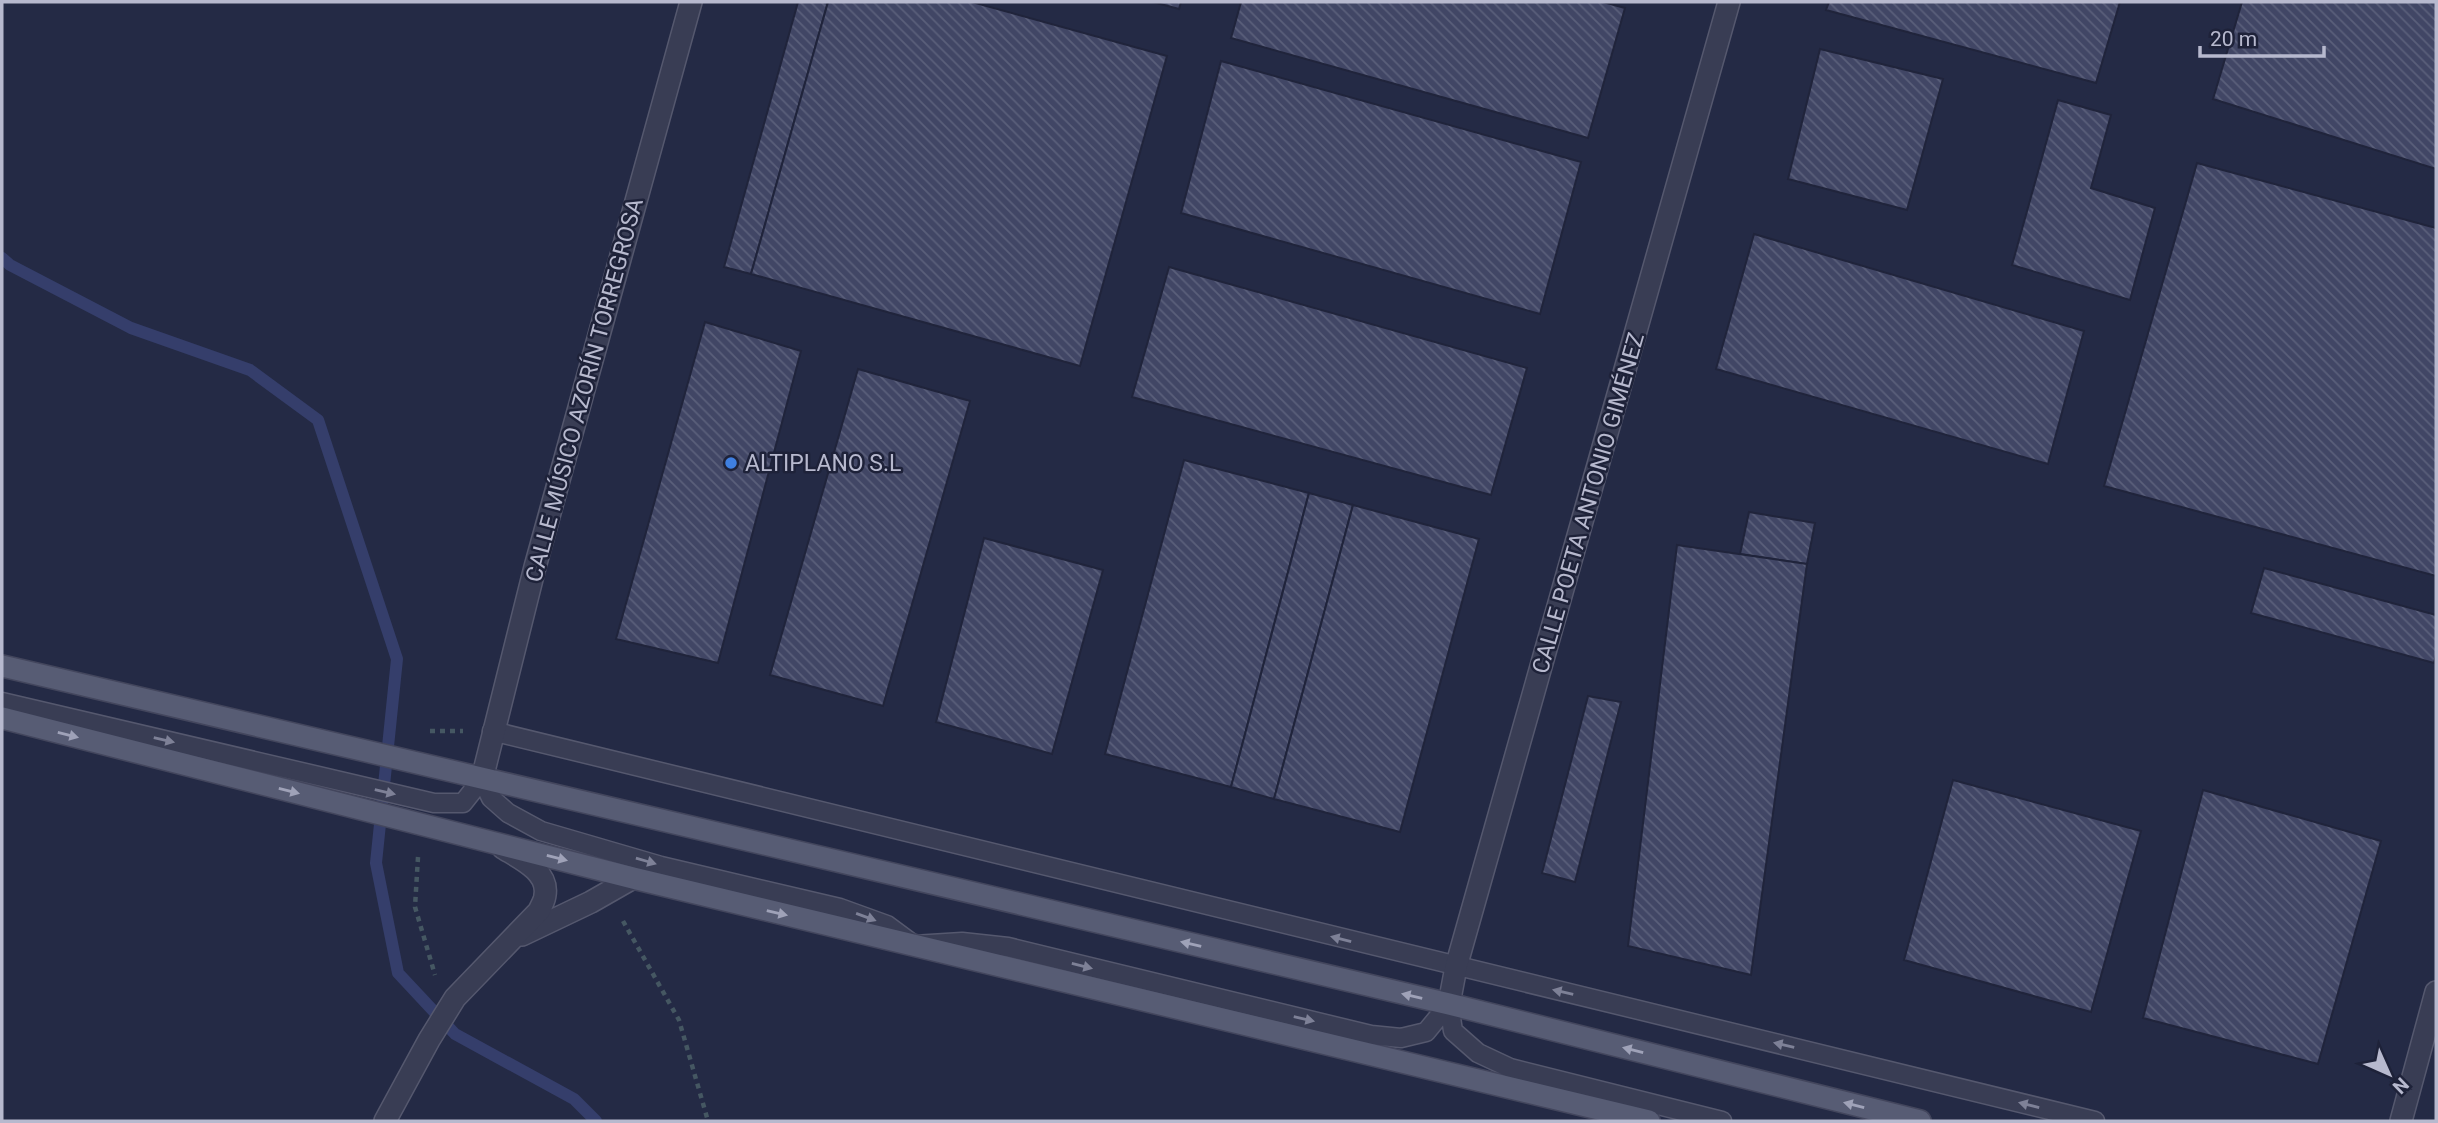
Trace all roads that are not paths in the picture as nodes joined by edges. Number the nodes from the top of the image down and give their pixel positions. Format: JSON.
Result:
{"nodes":[{"id":1,"x":691,"y":2,"type":"edge"},
{"id":2,"x":1729,"y":2,"type":"edge"},
{"id":3,"x":2,"y":666,"type":"edge"},
{"id":4,"x":2,"y":702,"type":"edge"},
{"id":5,"x":2,"y":718,"type":"edge"},
{"id":6,"x":492,"y":732,"type":"junction"},
{"id":7,"x":482,"y":779,"type":"junction"},
{"id":8,"x":492,"y":842,"type":"junction"},
{"id":9,"x":633,"y":878,"type":"junction"},
{"id":10,"x":514,"y":939,"type":"junction"},
{"id":11,"x":914,"y":946,"type":"junction"},
{"id":12,"x":1457,"y":967,"type":"junction"},
{"id":13,"x":2436,"y":992,"type":"edge"},
{"id":14,"x":1448,"y":1004,"type":"junction"},
{"id":15,"x":385,"y":1121,"type":"edge"},
{"id":16,"x":1649,"y":1121,"type":"edge"},
{"id":17,"x":1722,"y":1121,"type":"edge"},
{"id":18,"x":1920,"y":1121,"type":"edge"},
{"id":19,"x":2095,"y":1121,"type":"edge"},
{"id":20,"x":2401,"y":1121,"type":"edge"}],
"edges":[{"from":1,"to":6,"type":"street","name":"CALLE MÚSICO AZORÍN TORREGROSA"},
{"from":2,"to":12,"type":"street","name":"CALLE POETA ANTONIO GIMÉNEZ"},
{"from":3,"to":7,"type":"main road"},
{"from":4,"to":7,"type":"lane","one_way":true},
{"from":5,"to":8,"type":"main road","one_way":true},
{"from":6,"to":7,"type":"street","name":"CALLE MÚSICO AZORÍN TORREGROSA"},
{"from":12,"to":6,"type":"lane","one_way":true},
{"from":7,"to":11,"type":"lane","one_way":true},
{"from":14,"to":7,"type":"main road","one_way":true},
{"from":8,"to":9,"type":"main road","one_way":true},
{"from":8,"to":10,"type":"street"},
{"from":9,"to":10,"type":"street"},
{"from":9,"to":11,"type":"main road","one_way":true},
{"from":10,"to":15,"type":"street"},
{"from":11,"to":14,"type":"lane","one_way":true},
{"from":11,"to":16,"type":"main road"},
{"from":12,"to":14,"type":"street","name":"CALLE POETA ANTONIO GIMÉNEZ"},
{"from":19,"to":12,"type":"lane","one_way":true},
{"from":13,"to":20,"type":"street"},
{"from":14,"to":17,"type":"lane"},
{"from":18,"to":14,"type":"main road","one_way":true}]}
